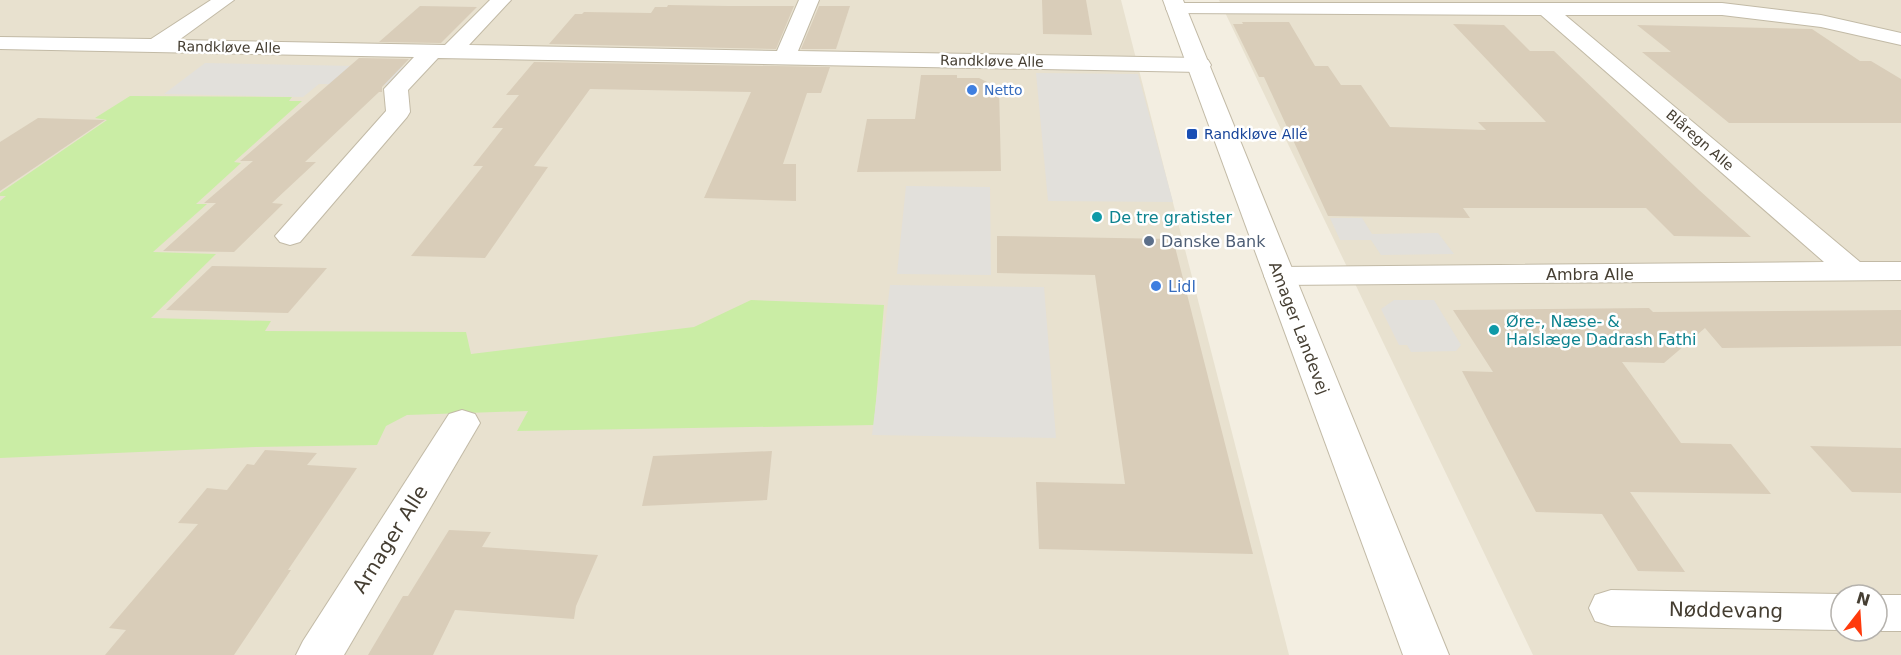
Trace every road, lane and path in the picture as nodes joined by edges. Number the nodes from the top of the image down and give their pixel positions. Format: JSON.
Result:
{"nodes":[{"id":1,"x":224,"y":0,"type":"edge"},
{"id":2,"x":501,"y":0,"type":"edge"},
{"id":3,"x":808,"y":0,"type":"edge"},
{"id":4,"x":1805,"y":0,"type":"edge"},
{"id":5,"x":1174,"y":4,"type":"edge"},
{"id":6,"x":1546,"y":9,"type":"junction"},
{"id":7,"x":1821,"y":21,"type":"junction"},
{"id":8,"x":1860,"y":28,"type":"junction"},
{"id":9,"x":1901,"y":39,"type":"edge"},
{"id":10,"x":0,"y":43,"type":"edge"},
{"id":11,"x":25,"y":43,"type":"junction"},
{"id":12,"x":155,"y":46,"type":"junction"},
{"id":13,"x":442,"y":51,"type":"junction"},
{"id":14,"x":1901,"y":52,"type":"edge"},
{"id":15,"x":0,"y":57,"type":"edge"},
{"id":16,"x":784,"y":57,"type":"junction"},
{"id":17,"x":1200,"y":65,"type":"junction"},
{"id":18,"x":290,"y":236,"type":"dead end"},
{"id":19,"x":1901,"y":271,"type":"edge"},
{"id":20,"x":1853,"y":272,"type":"junction"},
{"id":21,"x":1279,"y":276,"type":"junction"},
{"id":22,"x":462,"y":423,"type":"dead end"},
{"id":23,"x":1611,"y":608,"type":"dead end"},
{"id":24,"x":1829,"y":612,"type":"edge"},
{"id":25,"x":319,"y":655,"type":"edge"},
{"id":26,"x":1426,"y":655,"type":"edge"}],
"edges":[{"from":1,"to":12,"type":"street"},
{"from":2,"to":13,"type":"street"},
{"from":3,"to":16,"type":"street"},
{"from":4,"to":7,"type":"street"},
{"from":5,"to":6,"type":"street"},
{"from":5,"to":17,"type":"street","name":"Amager Landevej"},
{"from":6,"to":7,"type":"street"},
{"from":6,"to":20,"type":"street","name":"Blåregn Alle"},
{"from":7,"to":8,"type":"street"},
{"from":8,"to":9,"type":"street"},
{"from":8,"to":14,"type":"street"},
{"from":10,"to":11,"type":"street","name":"Randkløve Alle"},
{"from":11,"to":12,"type":"street","name":"Randkløve Alle"},
{"from":11,"to":15,"type":"street"},
{"from":12,"to":13,"type":"street","name":"Randkløve Alle"},
{"from":13,"to":16,"type":"street","name":"Randkløve Alle"},
{"from":13,"to":18,"type":"street"},
{"from":16,"to":17,"type":"street","name":"Randkløve Alle"},
{"from":17,"to":21,"type":"street","name":"Amager Landevej"},
{"from":19,"to":20,"type":"street","name":"Ambra Alle"},
{"from":20,"to":21,"type":"street","name":"Ambra Alle"},
{"from":21,"to":26,"type":"street","name":"Amager Landevej"},
{"from":22,"to":25,"type":"street","name":"Arnager Alle"},
{"from":23,"to":24,"type":"street","name":"Nøddevang"}]}
